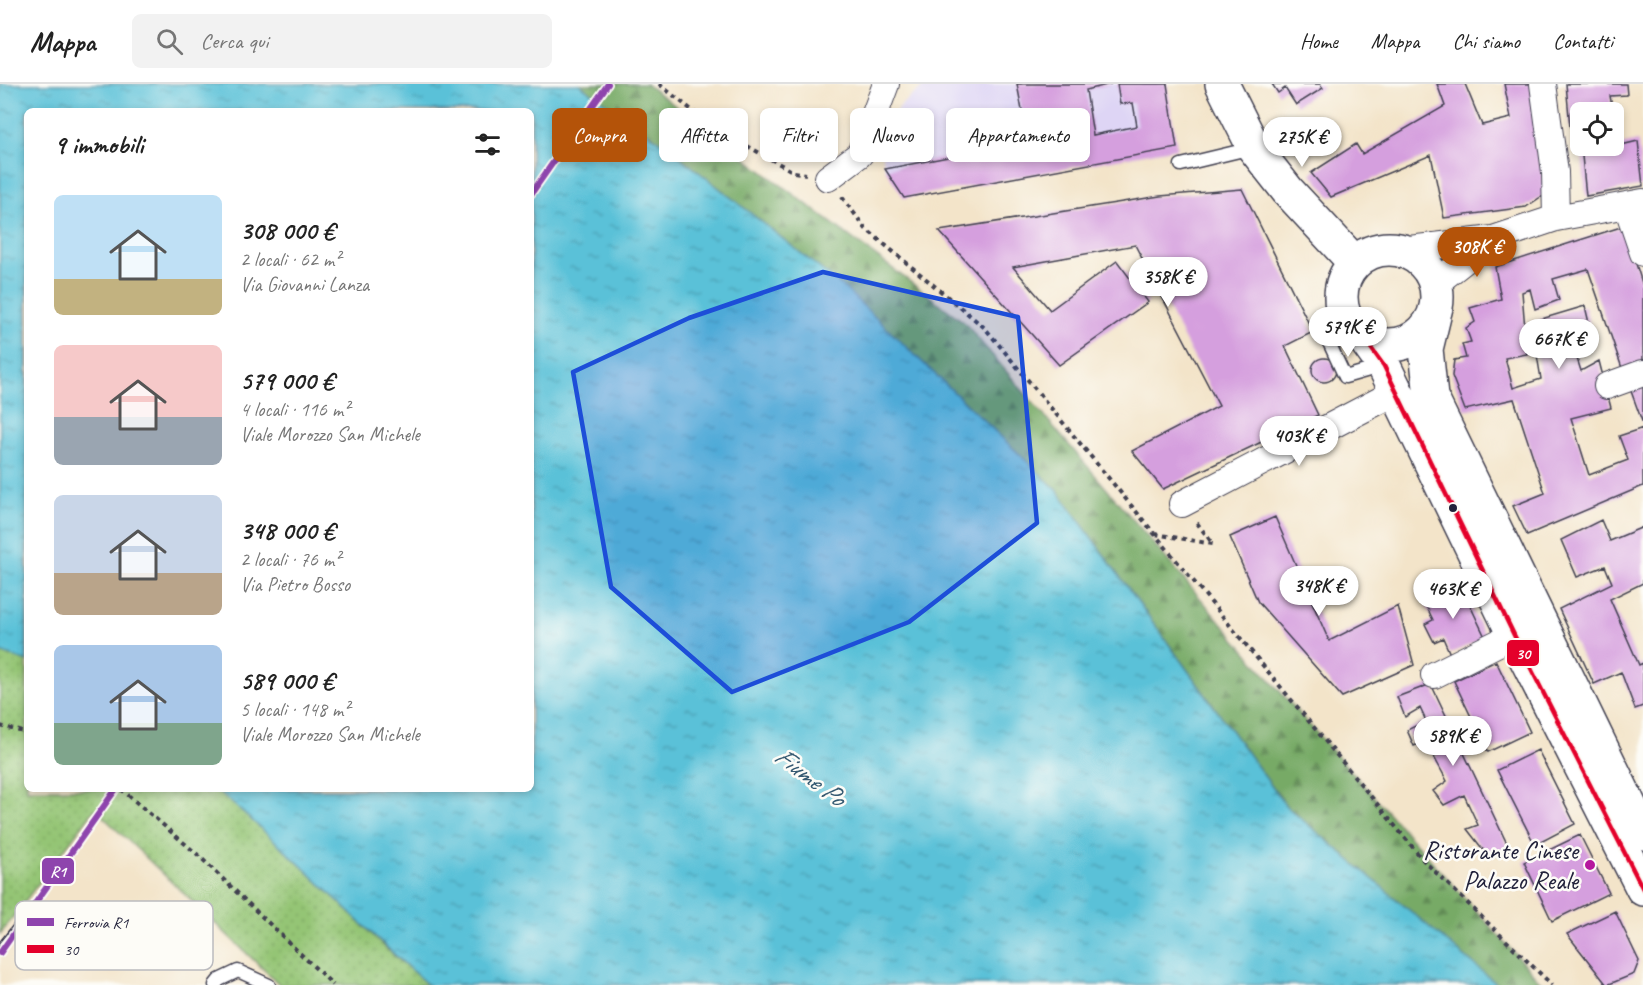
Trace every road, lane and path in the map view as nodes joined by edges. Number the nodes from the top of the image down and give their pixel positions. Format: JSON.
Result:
{"nodes":[{"id":1,"x":659,"y":84,"type":"edge"},
{"id":2,"x":886,"y":84,"type":"edge"},
{"id":3,"x":1544,"y":84,"type":"edge"},
{"id":4,"x":1223,"y":85,"type":"edge"},
{"id":5,"x":1254,"y":148,"type":"junction"},
{"id":6,"x":1181,"y":165,"type":"dead end"},
{"id":7,"x":828,"y":178,"type":"junction"},
{"id":8,"x":1635,"y":204,"type":"edge"},
{"id":9,"x":1556,"y":218,"type":"junction"},
{"id":10,"x":1492,"y":239,"type":"junction"},
{"id":11,"x":1401,"y":250,"type":"junction"},
{"id":12,"x":1643,"y":254,"type":"edge"},
{"id":13,"x":1355,"y":263,"type":"junction"},
{"id":14,"x":1436,"y":283,"type":"junction"},
{"id":15,"x":1434,"y":316,"type":"junction"},
{"id":16,"x":1354,"y":326,"type":"junction"},
{"id":17,"x":1643,"y":373,"type":"edge"},
{"id":18,"x":1390,"y":379,"type":"junction"},
{"id":19,"x":1607,"y":386,"type":"dead end"},
{"id":20,"x":1182,"y":504,"type":"joint"},
{"id":21,"x":1154,"y":534,"type":"junction"},
{"id":22,"x":1514,"y":635,"type":"junction"},
{"id":23,"x":1434,"y":675,"type":"dead end"},
{"id":24,"x":0,"y":726,"type":"edge"},
{"id":25,"x":24,"y":732,"type":"edge"},
{"id":26,"x":125,"y":792,"type":"edge"},
{"id":27,"x":1643,"y":833,"type":"edge"},
{"id":28,"x":1643,"y":889,"type":"edge"},
{"id":29,"x":215,"y":985,"type":"edge"},
{"id":30,"x":269,"y":985,"type":"edge"},
{"id":31,"x":333,"y":985,"type":"edge"},
{"id":32,"x":1552,"y":985,"type":"edge"}],
"edges":[{"from":1,"to":7,"type":"path"},
{"from":2,"to":7,"type":"street"},
{"from":3,"to":9,"type":"street"},
{"from":4,"to":5,"type":"main road"},
{"from":5,"to":6,"type":"lane"},
{"from":5,"to":13,"type":"main road"},
{"from":7,"to":21,"type":"path"},
{"from":8,"to":9,"type":"street"},
{"from":8,"to":12,"type":"street"},
{"from":9,"to":10,"type":"street"},
{"from":10,"to":11,"type":"street"},
{"from":10,"to":14,"type":"street"},
{"from":11,"to":13,"type":"main road"},
{"from":11,"to":14,"type":"main road"},
{"from":13,"to":16,"type":"main road"},
{"from":14,"to":15,"type":"main road"},
{"from":15,"to":16,"type":"main road"},
{"from":15,"to":27,"type":"main road"},
{"from":16,"to":18,"type":"main road"},
{"from":17,"to":19,"type":"street"},
{"from":18,"to":20,"type":"street"},
{"from":18,"to":22,"type":"main road"},
{"from":20,"to":21,"type":"path"},
{"from":21,"to":32,"type":"path"},
{"from":22,"to":23,"type":"street"},
{"from":22,"to":28,"type":"main road"},
{"from":24,"to":25,"type":"path"},
{"from":26,"to":31,"type":"path"},
{"from":29,"to":30,"type":"lane"}]}
